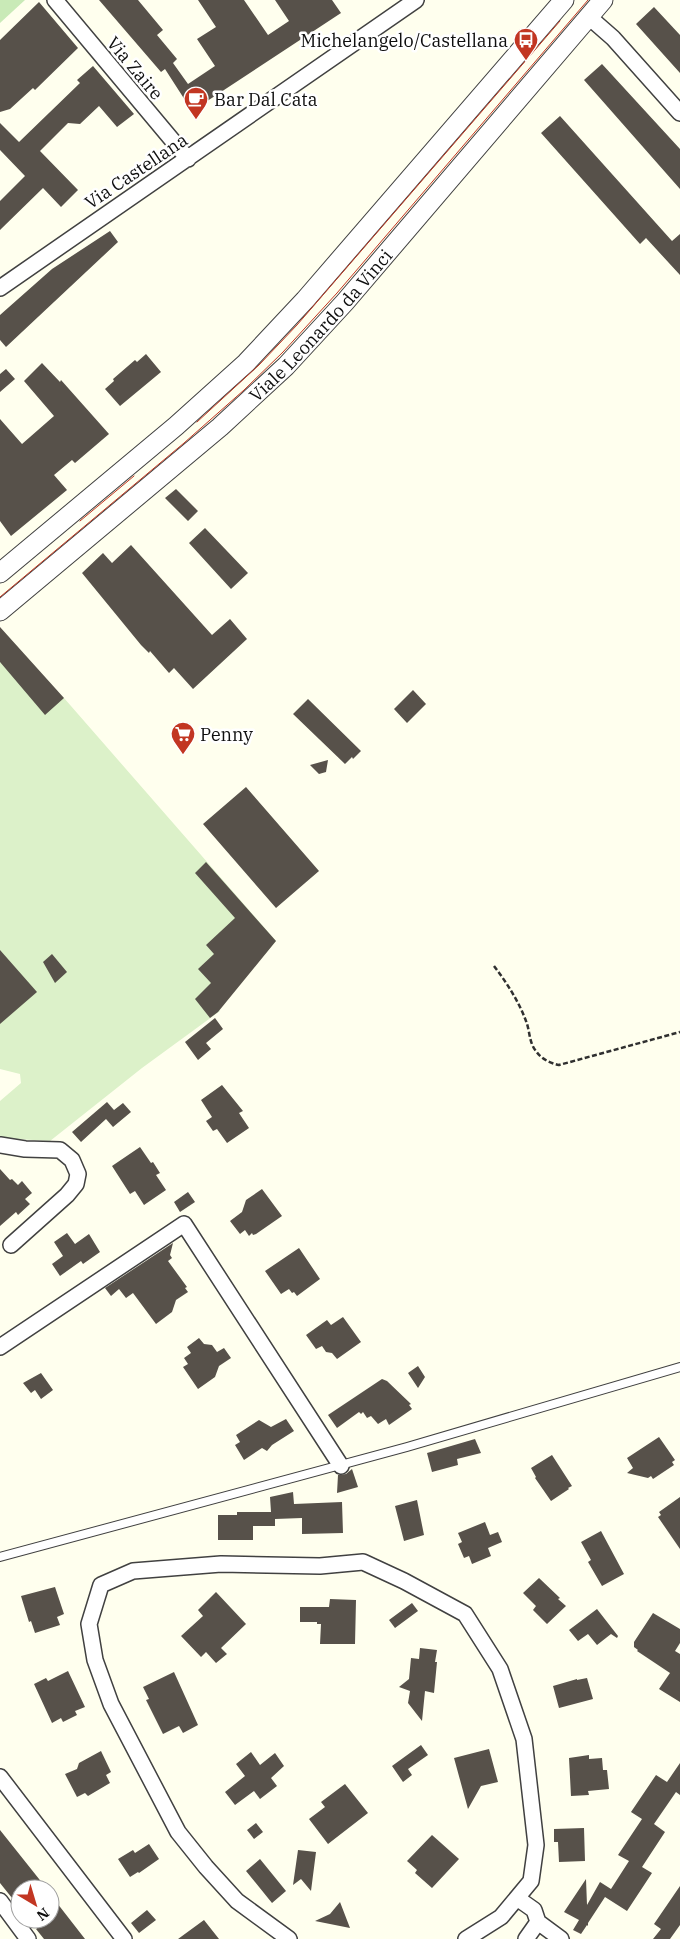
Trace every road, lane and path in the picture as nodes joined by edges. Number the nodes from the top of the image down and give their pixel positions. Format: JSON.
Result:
{"nodes":[{"id":1,"x":54,"y":0,"type":"edge"},
{"id":2,"x":416,"y":0,"type":"edge"},
{"id":3,"x":564,"y":0,"type":"edge"},
{"id":4,"x":603,"y":0,"type":"edge"},
{"id":5,"x":588,"y":17,"type":"junction"},
{"id":6,"x":468,"y":111,"type":"junction"},
{"id":7,"x":680,"y":113,"type":"edge"},
{"id":8,"x":491,"y":130,"type":"junction"},
{"id":9,"x":188,"y":160,"type":"junction"},
{"id":10,"x":0,"y":288,"type":"edge"},
{"id":11,"x":108,"y":483,"type":"junction"},
{"id":12,"x":128,"y":505,"type":"junction"},
{"id":13,"x":0,"y":573,"type":"edge"},
{"id":14,"x":0,"y":611,"type":"edge"},
{"id":15,"x":494,"y":966,"type":"dead end"},
{"id":16,"x":680,"y":1032,"type":"edge"},
{"id":17,"x":0,"y":1146,"type":"edge"},
{"id":18,"x":11,"y":1245,"type":"dead end"},
{"id":19,"x":0,"y":1347,"type":"edge"},
{"id":20,"x":680,"y":1367,"type":"edge"},
{"id":21,"x":341,"y":1466,"type":"junction"},
{"id":22,"x":0,"y":1557,"type":"edge"},
{"id":23,"x":0,"y":1777,"type":"edge"},
{"id":24,"x":517,"y":1898,"type":"junction"},
{"id":25,"x":0,"y":1901,"type":"edge"},
{"id":26,"x":538,"y":1922,"type":"junction"},
{"id":27,"x":28,"y":1939,"type":"edge"},
{"id":28,"x":124,"y":1939,"type":"edge"},
{"id":29,"x":289,"y":1939,"type":"edge"},
{"id":30,"x":466,"y":1939,"type":"edge"},
{"id":31,"x":526,"y":1939,"type":"edge"},
{"id":32,"x":561,"y":1939,"type":"edge"}],
"edges":[{"from":1,"to":9,"type":"street","name":"Via Zaire"},
{"from":2,"to":9,"type":"street","name":"Via Castellana"},
{"from":3,"to":6,"type":"street","name":"Viale Leonardo da Vinci"},
{"from":4,"to":5,"type":"street","name":"Viale Leonardo da Vinci"},
{"from":5,"to":7,"type":"street"},
{"from":5,"to":8,"type":"street","name":"Viale Leonardo da Vinci"},
{"from":6,"to":8,"type":"street"},
{"from":6,"to":11,"type":"street","name":"Viale Leonardo da Vinci"},
{"from":8,"to":12,"type":"street","name":"Viale Leonardo da Vinci"},
{"from":9,"to":10,"type":"street","name":"Via Castellana"},
{"from":11,"to":12,"type":"street"},
{"from":11,"to":13,"type":"street","name":"Viale Leonardo da Vinci"},
{"from":12,"to":14,"type":"street","name":"Viale Leonardo da Vinci"},
{"from":15,"to":16,"type":"path"},
{"from":17,"to":18,"type":"street"},
{"from":19,"to":21,"type":"street"},
{"from":20,"to":21,"type":"lane"},
{"from":21,"to":22,"type":"lane"},
{"from":23,"to":28,"type":"street"},
{"from":24,"to":26,"type":"street"},
{"from":24,"to":29,"type":"street"},
{"from":24,"to":30,"type":"street"},
{"from":25,"to":27,"type":"street"},
{"from":26,"to":31,"type":"street"},
{"from":26,"to":32,"type":"street"}]}
